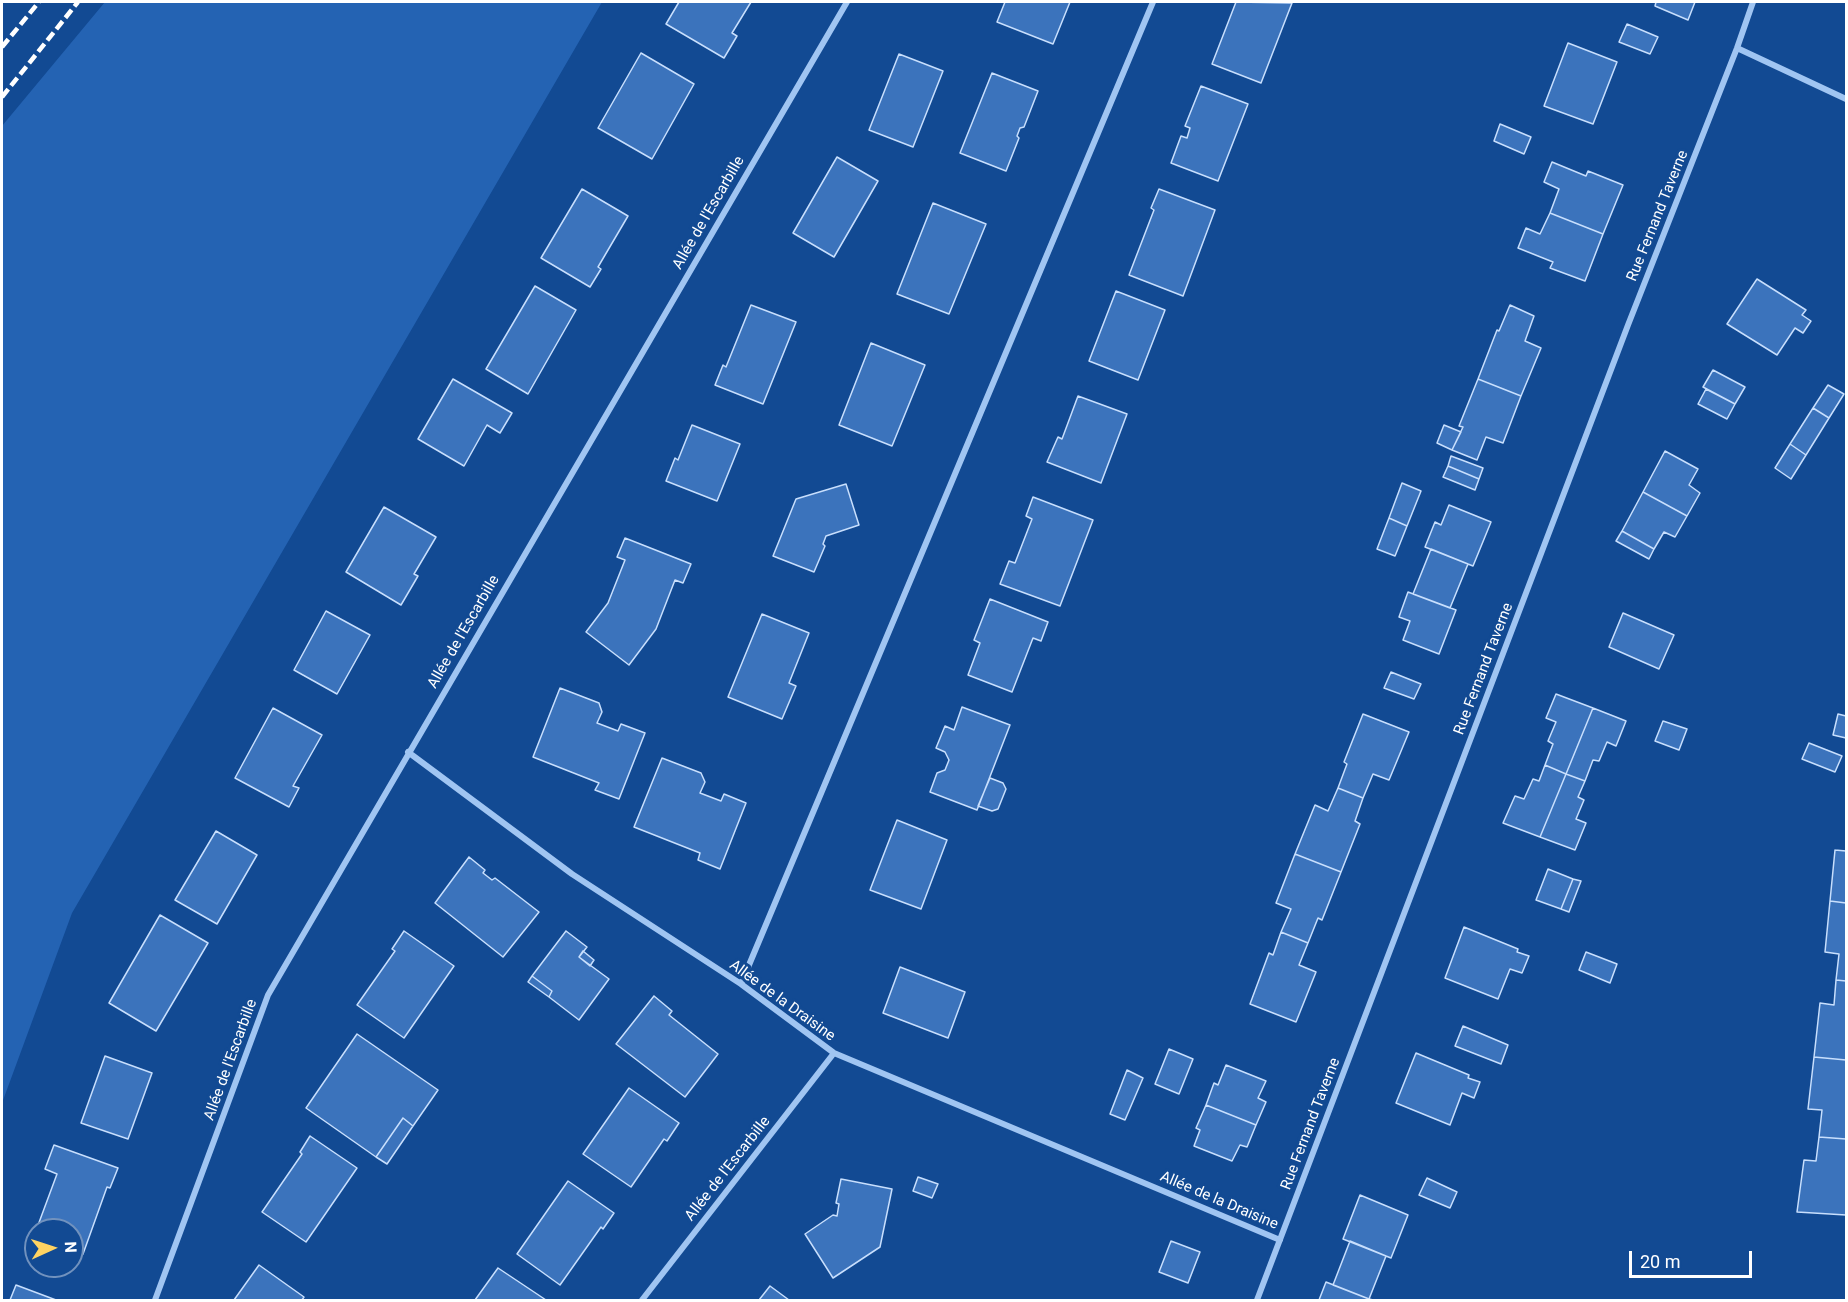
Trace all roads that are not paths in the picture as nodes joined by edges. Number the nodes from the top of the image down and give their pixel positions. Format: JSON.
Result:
{"nodes":[{"id":1,"x":847,"y":2,"type":"edge"},
{"id":2,"x":1153,"y":2,"type":"edge"},
{"id":3,"x":1753,"y":2,"type":"edge"},
{"id":4,"x":1737,"y":48,"type":"junction"},
{"id":5,"x":1846,"y":99,"type":"edge"},
{"id":6,"x":408,"y":752,"type":"junction"},
{"id":7,"x":741,"y":984,"type":"junction"},
{"id":8,"x":834,"y":1053,"type":"junction"},
{"id":9,"x":1280,"y":1240,"type":"junction"},
{"id":10,"x":155,"y":1300,"type":"edge"},
{"id":11,"x":642,"y":1300,"type":"edge"},
{"id":12,"x":1257,"y":1300,"type":"edge"}],
"edges":[{"from":1,"to":6,"type":"street","name":"Allée de l'Escarbille"},
{"from":2,"to":7,"type":"street"},
{"from":3,"to":4,"type":"street","name":"Rue Fernand Taverne"},
{"from":4,"to":5,"type":"street"},
{"from":4,"to":9,"type":"street","name":"Rue Fernand Taverne"},
{"from":6,"to":7,"type":"street","name":"Allée de la Draisine"},
{"from":6,"to":10,"type":"street","name":"Allée de l'Escarbille"},
{"from":7,"to":8,"type":"street","name":"Allée de la Draisine"},
{"from":8,"to":9,"type":"street","name":"Allée de la Draisine"},
{"from":8,"to":11,"type":"street","name":"Allée de l'Escarbille"},
{"from":9,"to":12,"type":"street","name":"Rue Fernand Taverne"}]}
